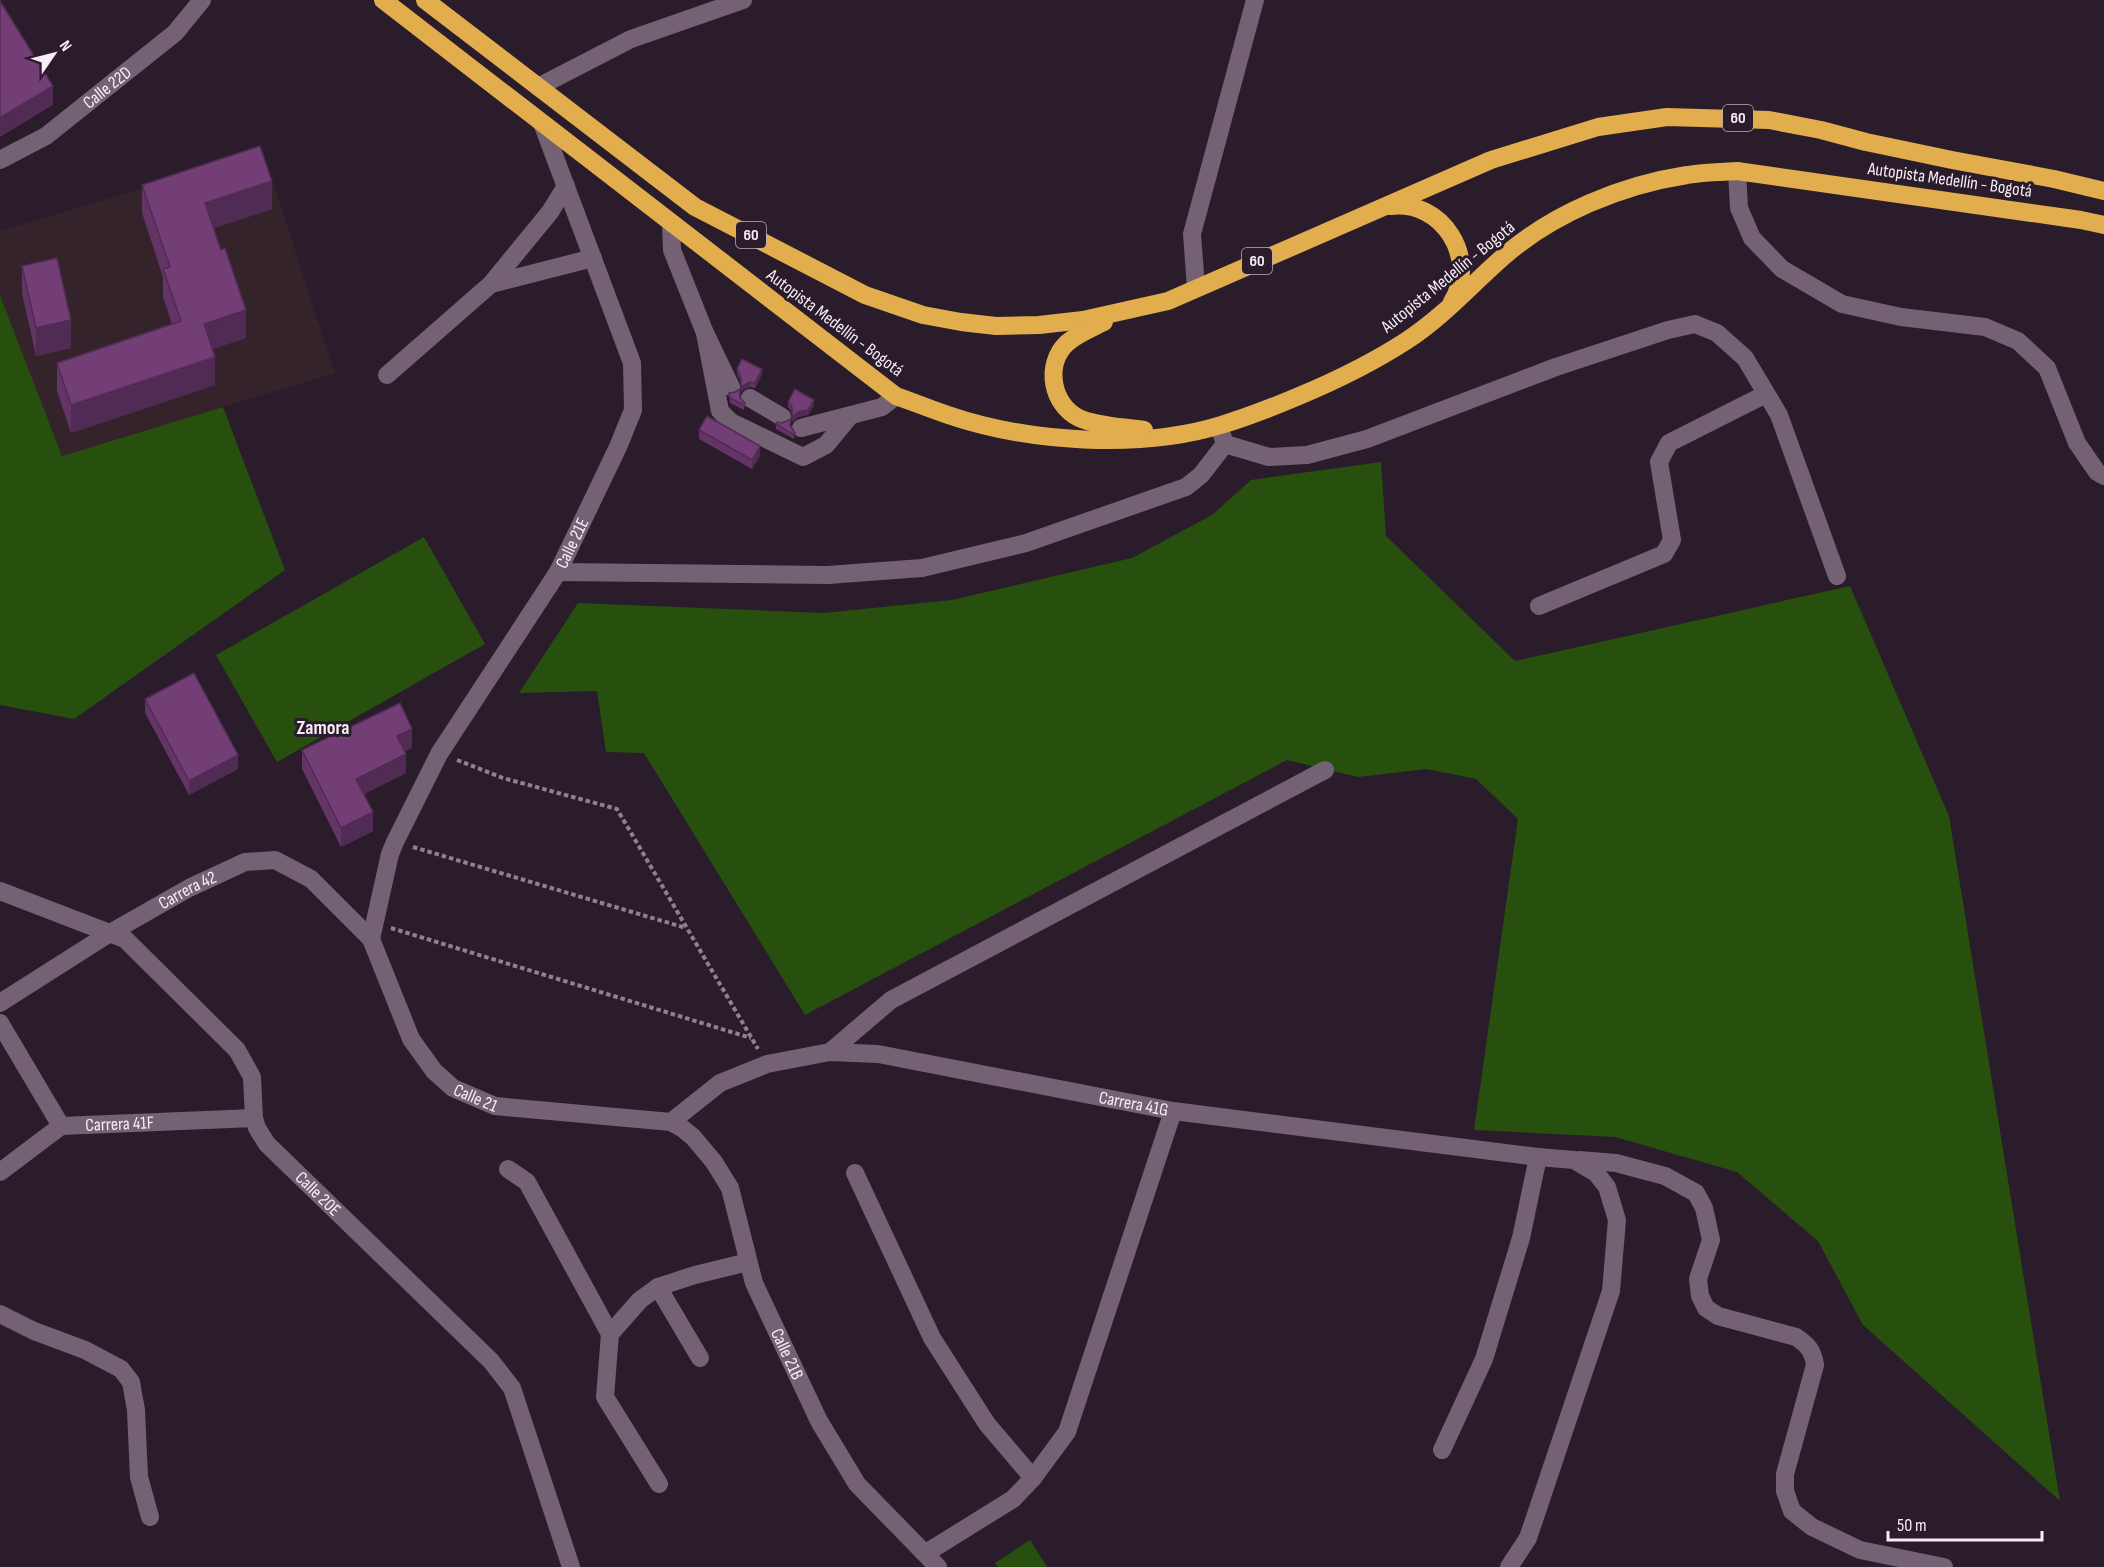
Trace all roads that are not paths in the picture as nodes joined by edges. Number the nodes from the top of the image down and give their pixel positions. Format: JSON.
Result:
{"nodes":[{"id":1,"x":202,"y":0,"type":"edge"},
{"id":2,"x":383,"y":0,"type":"edge"},
{"id":3,"x":425,"y":0,"type":"edge"},
{"id":4,"x":743,"y":0,"type":"edge"},
{"id":5,"x":1255,"y":0,"type":"edge"},
{"id":6,"x":538,"y":87,"type":"junction"},
{"id":7,"x":542,"y":123,"type":"junction"},
{"id":8,"x":0,"y":160,"type":"edge"},
{"id":9,"x":1737,"y":171,"type":"junction"},
{"id":10,"x":566,"y":186,"type":"junction"},
{"id":11,"x":2104,"y":191,"type":"edge"},
{"id":12,"x":1379,"y":208,"type":"junction"},
{"id":13,"x":670,"y":223,"type":"junction"},
{"id":14,"x":2104,"y":225,"type":"edge"},
{"id":15,"x":593,"y":258,"type":"junction"},
{"id":16,"x":491,"y":284,"type":"junction"},
{"id":17,"x":1196,"y":288,"type":"junction"},
{"id":18,"x":1132,"y":308,"type":"junction"},
{"id":19,"x":1446,"y":310,"type":"junction"},
{"id":20,"x":705,"y":333,"type":"junction"},
{"id":21,"x":387,"y":375,"type":"dead end"},
{"id":22,"x":731,"y":387,"type":"dead end"},
{"id":23,"x":1766,"y":394,"type":"junction"},
{"id":24,"x":896,"y":396,"type":"junction"},
{"id":25,"x":750,"y":398,"type":"dead end"},
{"id":26,"x":850,"y":416,"type":"junction"},
{"id":27,"x":782,"y":417,"type":"dead end"},
{"id":28,"x":1220,"y":426,"type":"junction"},
{"id":29,"x":801,"y":428,"type":"dead end"},
{"id":30,"x":1174,"y":436,"type":"junction"},
{"id":31,"x":1225,"y":444,"type":"junction"},
{"id":32,"x":2104,"y":476,"type":"edge"},
{"id":33,"x":558,"y":572,"type":"junction"},
{"id":34,"x":1837,"y":576,"type":"dead end"},
{"id":35,"x":1539,"y":606,"type":"dead end"},
{"id":36,"x":1324,"y":770,"type":"dead end"},
{"id":37,"x":0,"y":891,"type":"edge"},
{"id":38,"x":372,"y":931,"type":"junction"},
{"id":39,"x":110,"y":933,"type":"junction"},
{"id":40,"x":0,"y":1003,"type":"edge"},
{"id":41,"x":0,"y":1023,"type":"edge"},
{"id":42,"x":830,"y":1052,"type":"junction"},
{"id":43,"x":1173,"y":1111,"type":"junction"},
{"id":44,"x":254,"y":1118,"type":"junction"},
{"id":45,"x":671,"y":1122,"type":"junction"},
{"id":46,"x":62,"y":1126,"type":"junction"},
{"id":47,"x":1538,"y":1157,"type":"junction"},
{"id":48,"x":1574,"y":1160,"type":"junction"},
{"id":49,"x":508,"y":1169,"type":"dead end"},
{"id":50,"x":0,"y":1172,"type":"edge"},
{"id":51,"x":855,"y":1173,"type":"dead end"},
{"id":52,"x":748,"y":1262,"type":"junction"},
{"id":53,"x":658,"y":1287,"type":"junction"},
{"id":54,"x":0,"y":1314,"type":"edge"},
{"id":55,"x":610,"y":1334,"type":"junction"},
{"id":56,"x":700,"y":1358,"type":"dead end"},
{"id":57,"x":1442,"y":1450,"type":"dead end"},
{"id":58,"x":1033,"y":1478,"type":"junction"},
{"id":59,"x":659,"y":1484,"type":"dead end"},
{"id":60,"x":150,"y":1517,"type":"dead end"},
{"id":61,"x":926,"y":1553,"type":"junction"},
{"id":62,"x":571,"y":1567,"type":"edge"},
{"id":63,"x":938,"y":1567,"type":"edge"},
{"id":64,"x":1509,"y":1567,"type":"edge"},
{"id":65,"x":1944,"y":1567,"type":"edge"}],
"edges":[{"from":1,"to":8,"type":"street","name":"Calle 22D"},
{"from":2,"to":7,"type":"highway","name":"Autopista Medellín - Bogotá","number":"60"},
{"from":3,"to":6,"type":"highway","name":"Autopista Medellín - Bogotá","number":"60"},
{"from":4,"to":6,"type":"street"},
{"from":5,"to":17,"type":"street"},
{"from":6,"to":18,"type":"highway","name":"Autopista Medellín - Bogotá","number":"60"},
{"from":7,"to":10,"type":"street","name":"Calle 21E"},
{"from":7,"to":13,"type":"highway","name":"Autopista Medellín - Bogotá","number":"60"},
{"from":9,"to":14,"type":"highway","name":"Autopista Medellín - Bogotá","number":"60"},
{"from":9,"to":19,"type":"highway","name":"Autopista Medellín - Bogotá","number":"60"},
{"from":9,"to":32,"type":"street"},
{"from":10,"to":15,"type":"street","name":"Calle 21E"},
{"from":10,"to":16,"type":"street"},
{"from":11,"to":12,"type":"highway","name":"Autopista Medellín - Bogotá","number":"60"},
{"from":12,"to":17,"type":"highway","name":"Autopista Medellín - Bogotá","number":"60"},
{"from":12,"to":19,"type":"highway"},
{"from":13,"to":20,"type":"street"},
{"from":13,"to":24,"type":"highway","name":"Autopista Medellín - Bogotá","number":"60"},
{"from":15,"to":16,"type":"street"},
{"from":15,"to":33,"type":"street","name":"Calle 21E"},
{"from":16,"to":21,"type":"street"},
{"from":17,"to":18,"type":"highway","name":"Autopista Medellín - Bogotá","number":"60"},
{"from":18,"to":30,"type":"highway"},
{"from":19,"to":28,"type":"highway","name":"Autopista Medellín - Bogotá","number":"60"},
{"from":20,"to":22,"type":"street"},
{"from":20,"to":26,"type":"street"},
{"from":23,"to":31,"type":"street"},
{"from":23,"to":34,"type":"street"},
{"from":23,"to":35,"type":"street"},
{"from":24,"to":26,"type":"street"},
{"from":24,"to":30,"type":"highway","name":"Autopista Medellín - Bogotá","number":"60"},
{"from":25,"to":27,"type":"street"},
{"from":26,"to":29,"type":"street"},
{"from":28,"to":30,"type":"highway","name":"Autopista Medellín - Bogotá","number":"60"},
{"from":28,"to":31,"type":"street"},
{"from":31,"to":33,"type":"street"},
{"from":33,"to":38,"type":"street","name":"Calle 21E"},
{"from":36,"to":42,"type":"street"},
{"from":37,"to":39,"type":"street","name":"Calle 20E"},
{"from":38,"to":39,"type":"street","name":"Carrera 42"},
{"from":38,"to":45,"type":"street","name":"Calle 21"},
{"from":39,"to":40,"type":"street","name":"Carrera 42"},
{"from":39,"to":44,"type":"street","name":"Calle 20E"},
{"from":41,"to":46,"type":"street"},
{"from":42,"to":43,"type":"street","name":"Carrera 41G"},
{"from":42,"to":45,"type":"street","name":"Carrera 41G"},
{"from":43,"to":47,"type":"street","name":"Carrera 41G"},
{"from":43,"to":58,"type":"street"},
{"from":44,"to":46,"type":"street","name":"Carrera 41F"},
{"from":44,"to":62,"type":"street","name":"Calle 20E"},
{"from":45,"to":52,"type":"street","name":"Calle 21B"},
{"from":46,"to":50,"type":"street","name":"Carrera 41F"},
{"from":47,"to":48,"type":"street","name":"Carrera 41G"},
{"from":47,"to":57,"type":"street"},
{"from":48,"to":64,"type":"street","name":"Carrera 41G"},
{"from":48,"to":65,"type":"street"},
{"from":49,"to":55,"type":"street"},
{"from":51,"to":58,"type":"street"},
{"from":52,"to":53,"type":"street"},
{"from":52,"to":61,"type":"street","name":"Calle 21B"},
{"from":53,"to":55,"type":"street"},
{"from":53,"to":56,"type":"street"},
{"from":54,"to":60,"type":"street"},
{"from":55,"to":59,"type":"street"},
{"from":58,"to":61,"type":"street"},
{"from":61,"to":63,"type":"street","name":"Calle 21B"}]}
